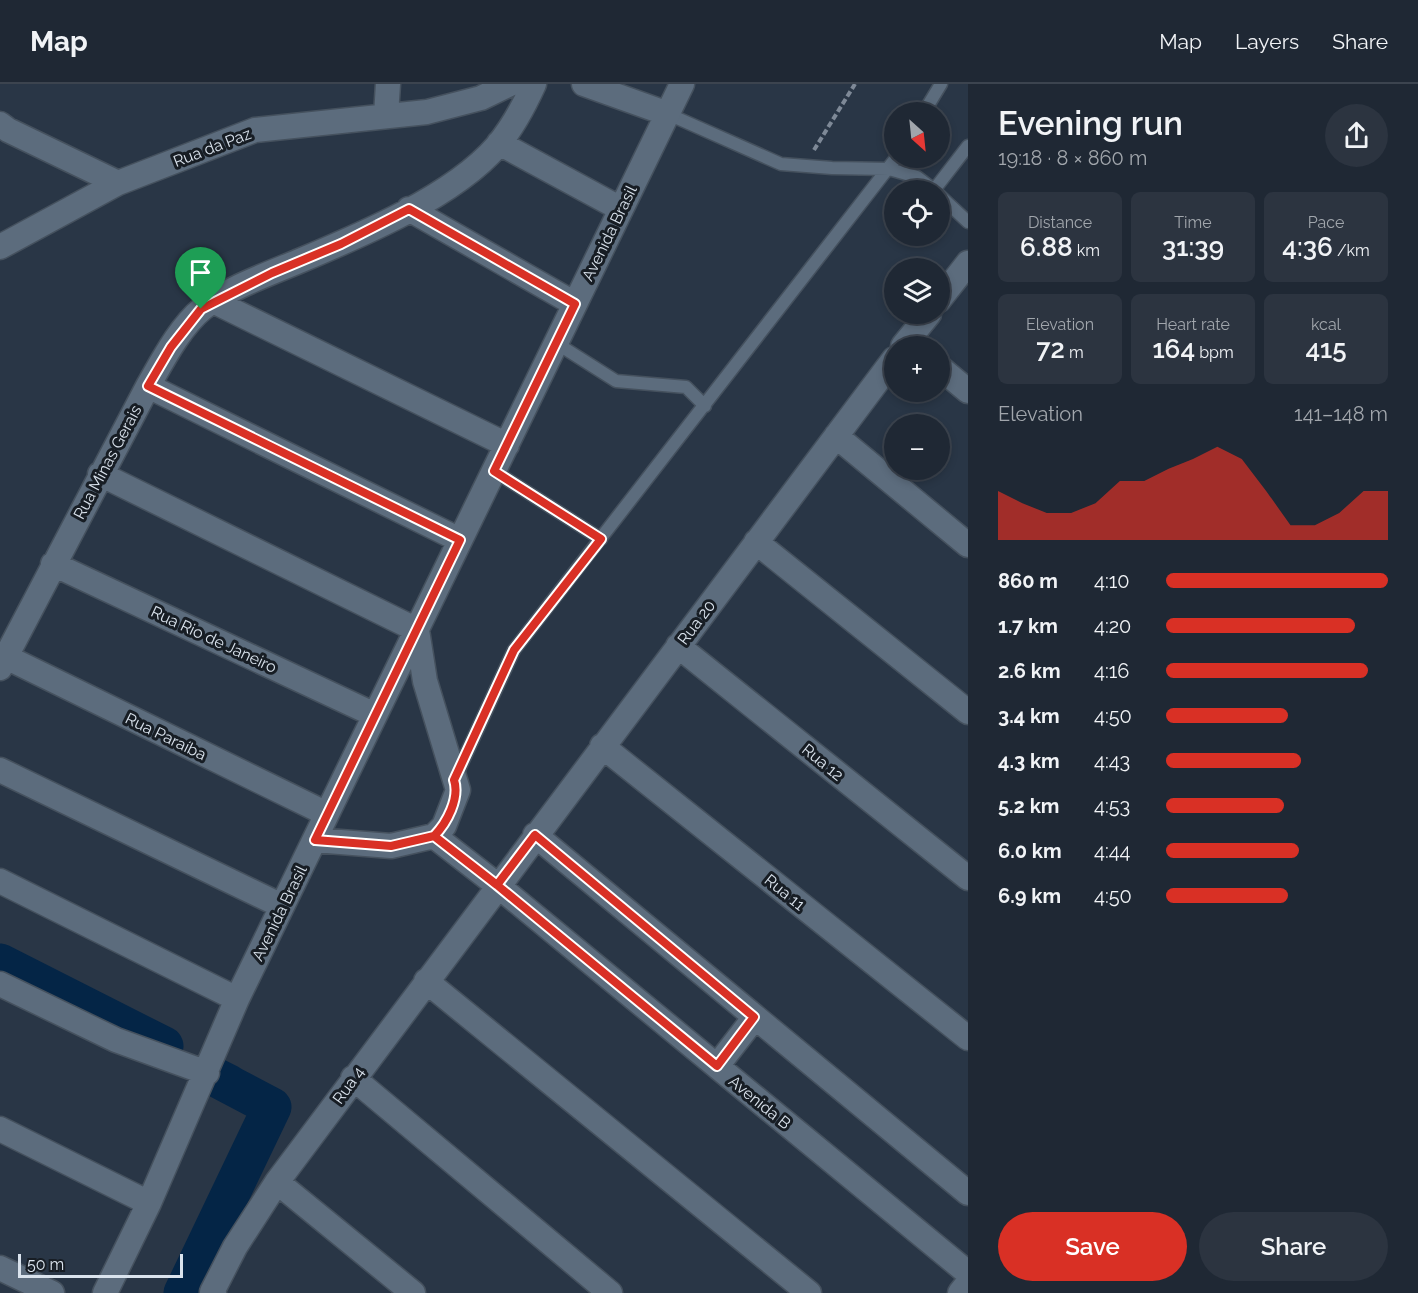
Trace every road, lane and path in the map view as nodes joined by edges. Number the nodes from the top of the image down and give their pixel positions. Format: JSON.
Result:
{"nodes":[{"id":1,"x":388,"y":84,"type":"edge"},
{"id":2,"x":510,"y":84,"type":"edge"},
{"id":3,"x":534,"y":84,"type":"edge"},
{"id":4,"x":584,"y":84,"type":"edge"},
{"id":5,"x":682,"y":84,"type":"edge"},
{"id":6,"x":855,"y":84,"type":"edge"},
{"id":7,"x":941,"y":84,"type":"edge"},
{"id":8,"x":930,"y":102,"type":"edge"},
{"id":9,"x":668,"y":114,"type":"junction"},
{"id":10,"x":386,"y":115,"type":"junction"},
{"id":11,"x":0,"y":124,"type":"edge"},
{"id":12,"x":499,"y":143,"type":"junction"},
{"id":13,"x":968,"y":146,"type":"edge"},
{"id":14,"x":805,"y":166,"type":"junction"},
{"id":15,"x":889,"y":169,"type":"junction"},
{"id":16,"x":921,"y":180,"type":"edge"},
{"id":17,"x":942,"y":180,"type":"edge"},
{"id":18,"x":118,"y":183,"type":"junction"},
{"id":19,"x":950,"y":205,"type":"edge"},
{"id":20,"x":409,"y":209,"type":"junction"},
{"id":21,"x":621,"y":209,"type":"junction"},
{"id":22,"x":968,"y":222,"type":"edge"},
{"id":23,"x":0,"y":247,"type":"edge"},
{"id":24,"x":968,"y":263,"type":"edge"},
{"id":25,"x":950,"y":286,"type":"edge"},
{"id":26,"x":213,"y":301,"type":"junction"},
{"id":27,"x":575,"y":304,"type":"junction"},
{"id":28,"x":556,"y":343,"type":"junction"},
{"id":29,"x":884,"y":375,"type":"edge"},
{"id":30,"x":950,"y":376,"type":"edge"},
{"id":31,"x":148,"y":386,"type":"junction"},
{"id":32,"x":968,"y":391,"type":"edge"},
{"id":33,"x":705,"y":406,"type":"junction"},
{"id":34,"x":836,"y":436,"type":"junction"},
{"id":35,"x":507,"y":445,"type":"junction"},
{"id":36,"x":494,"y":471,"type":"junction"},
{"id":37,"x":100,"y":474,"type":"junction"},
{"id":38,"x":601,"y":539,"type":"junction"},
{"id":39,"x":460,"y":540,"type":"junction"},
{"id":40,"x":756,"y":542,"type":"junction"},
{"id":41,"x":968,"y":544,"type":"edge"},
{"id":42,"x":53,"y":564,"type":"junction"},
{"id":43,"x":417,"y":630,"type":"junction"},
{"id":44,"x":678,"y":646,"type":"junction"},
{"id":45,"x":3,"y":663,"type":"edge"},
{"id":46,"x":968,"y":712,"type":"edge"},
{"id":47,"x":375,"y":715,"type":"junction"},
{"id":48,"x":603,"y":746,"type":"junction"},
{"id":49,"x":0,"y":770,"type":"edge"},
{"id":50,"x":454,"y":780,"type":"junction"},
{"id":51,"x":327,"y":814,"type":"junction"},
{"id":52,"x":535,"y":835,"type":"junction"},
{"id":53,"x":434,"y":836,"type":"junction"},
{"id":54,"x":315,"y":840,"type":"junction"},
{"id":55,"x":968,"y":878,"type":"edge"},
{"id":56,"x":0,"y":881,"type":"edge"},
{"id":57,"x":497,"y":885,"type":"junction"},
{"id":58,"x":282,"y":906,"type":"junction"},
{"id":59,"x":426,"y":981,"type":"junction"},
{"id":60,"x":0,"y":984,"type":"edge"},
{"id":61,"x":237,"y":999,"type":"junction"},
{"id":62,"x":754,"y":1017,"type":"junction"},
{"id":63,"x":968,"y":1038,"type":"edge"},
{"id":64,"x":717,"y":1066,"type":"junction"},
{"id":65,"x":207,"y":1072,"type":"junction"},
{"id":66,"x":352,"y":1078,"type":"junction"},
{"id":67,"x":0,"y":1129,"type":"edge"},
{"id":68,"x":277,"y":1182,"type":"junction"},
{"id":69,"x":968,"y":1193,"type":"edge"},
{"id":70,"x":149,"y":1203,"type":"junction"},
{"id":71,"x":0,"y":1268,"type":"edge"},
{"id":72,"x":968,"y":1273,"type":"edge"},
{"id":73,"x":968,"y":1283,"type":"edge"},
{"id":74,"x":52,"y":1293,"type":"edge"},
{"id":75,"x":105,"y":1293,"type":"edge"},
{"id":76,"x":212,"y":1293,"type":"edge"},
{"id":77,"x":413,"y":1293,"type":"edge"},
{"id":78,"x":610,"y":1293,"type":"edge"},
{"id":79,"x":809,"y":1293,"type":"edge"},
{"id":80,"x":960,"y":1293,"type":"edge"}],
"edges":[{"from":1,"to":10,"type":"street"},
{"from":2,"to":10,"type":"street","name":"Rua da Paz"},
{"from":3,"to":12,"type":"street","name":"Rua Minas Gerais"},
{"from":4,"to":9,"type":"street"},
{"from":5,"to":9,"type":"street","name":"Avenida Brasil"},
{"from":6,"to":14,"type":"path"},
{"from":7,"to":8,"type":"lane"},
{"from":9,"to":14,"type":"lane"},
{"from":9,"to":21,"type":"street","name":"Avenida Brasil"},
{"from":10,"to":18,"type":"street","name":"Rua da Paz"},
{"from":11,"to":18,"type":"street"},
{"from":12,"to":20,"type":"street","name":"Rua Minas Gerais"},
{"from":12,"to":21,"type":"street"},
{"from":13,"to":17,"type":"lane"},
{"from":14,"to":15,"type":"lane"},
{"from":15,"to":16,"type":"lane"},
{"from":15,"to":33,"type":"lane"},
{"from":18,"to":23,"type":"street","name":"Rua da Paz"},
{"from":19,"to":22,"type":"lane"},
{"from":20,"to":26,"type":"street","name":"Rua Minas Gerais"},
{"from":20,"to":27,"type":"street"},
{"from":21,"to":27,"type":"street","name":"Avenida Brasil"},
{"from":24,"to":25,"type":"street"},
{"from":26,"to":31,"type":"street","name":"Rua Minas Gerais"},
{"from":26,"to":35,"type":"street"},
{"from":27,"to":28,"type":"street","name":"Avenida Brasil"},
{"from":28,"to":33,"type":"lane"},
{"from":28,"to":35,"type":"street","name":"Avenida Brasil"},
{"from":29,"to":34,"type":"street","name":"Rua 20"},
{"from":30,"to":32,"type":"street"},
{"from":31,"to":37,"type":"street","name":"Rua Minas Gerais"},
{"from":31,"to":39,"type":"street"},
{"from":33,"to":38,"type":"lane"},
{"from":34,"to":40,"type":"street","name":"Rua 20"},
{"from":34,"to":41,"type":"street"},
{"from":35,"to":36,"type":"street","name":"Avenida Brasil"},
{"from":36,"to":38,"type":"lane"},
{"from":36,"to":39,"type":"street","name":"Avenida Brasil"},
{"from":37,"to":42,"type":"street","name":"Rua Minas Gerais"},
{"from":37,"to":43,"type":"street"},
{"from":38,"to":50,"type":"lane"},
{"from":39,"to":43,"type":"street","name":"Avenida Brasil"},
{"from":40,"to":44,"type":"street","name":"Rua 20"},
{"from":40,"to":46,"type":"street"},
{"from":42,"to":45,"type":"street","name":"Rua Minas Gerais"},
{"from":42,"to":47,"type":"street","name":"Rua Rio de Janeiro"},
{"from":43,"to":47,"type":"street","name":"Avenida Brasil"},
{"from":43,"to":50,"type":"street"},
{"from":44,"to":48,"type":"street","name":"Rua 20"},
{"from":44,"to":55,"type":"street","name":"Rua 12"},
{"from":45,"to":51,"type":"street","name":"Rua Paraíba"},
{"from":47,"to":51,"type":"street","name":"Avenida Brasil"},
{"from":48,"to":52,"type":"street","name":"Rua 20"},
{"from":48,"to":63,"type":"street","name":"Rua 11"},
{"from":49,"to":58,"type":"street"},
{"from":50,"to":53,"type":"street"},
{"from":51,"to":54,"type":"street","name":"Avenida Brasil"},
{"from":52,"to":57,"type":"street","name":"Rua 20"},
{"from":52,"to":62,"type":"street"},
{"from":53,"to":54,"type":"street"},
{"from":53,"to":57,"type":"street","name":"Avenida B"},
{"from":54,"to":58,"type":"street","name":"Avenida Brasil"},
{"from":56,"to":61,"type":"street"},
{"from":57,"to":59,"type":"street","name":"Rua 4"},
{"from":57,"to":64,"type":"street","name":"Avenida B"},
{"from":58,"to":61,"type":"street","name":"Avenida Brasil"},
{"from":59,"to":66,"type":"street","name":"Rua 4"},
{"from":59,"to":79,"type":"street"},
{"from":60,"to":65,"type":"street"},
{"from":61,"to":65,"type":"street","name":"Avenida Brasil"},
{"from":62,"to":64,"type":"street"},
{"from":62,"to":69,"type":"street"},
{"from":64,"to":72,"type":"street","name":"Avenida B"},
{"from":65,"to":70,"type":"street","name":"Avenida Brasil"},
{"from":66,"to":68,"type":"street","name":"Rua 4"},
{"from":66,"to":78,"type":"street"},
{"from":67,"to":70,"type":"street"},
{"from":68,"to":76,"type":"street","name":"Rua 4"},
{"from":68,"to":77,"type":"street"},
{"from":70,"to":75,"type":"street","name":"Avenida Brasil"},
{"from":71,"to":74,"type":"street"},
{"from":73,"to":80,"type":"street"}]}
